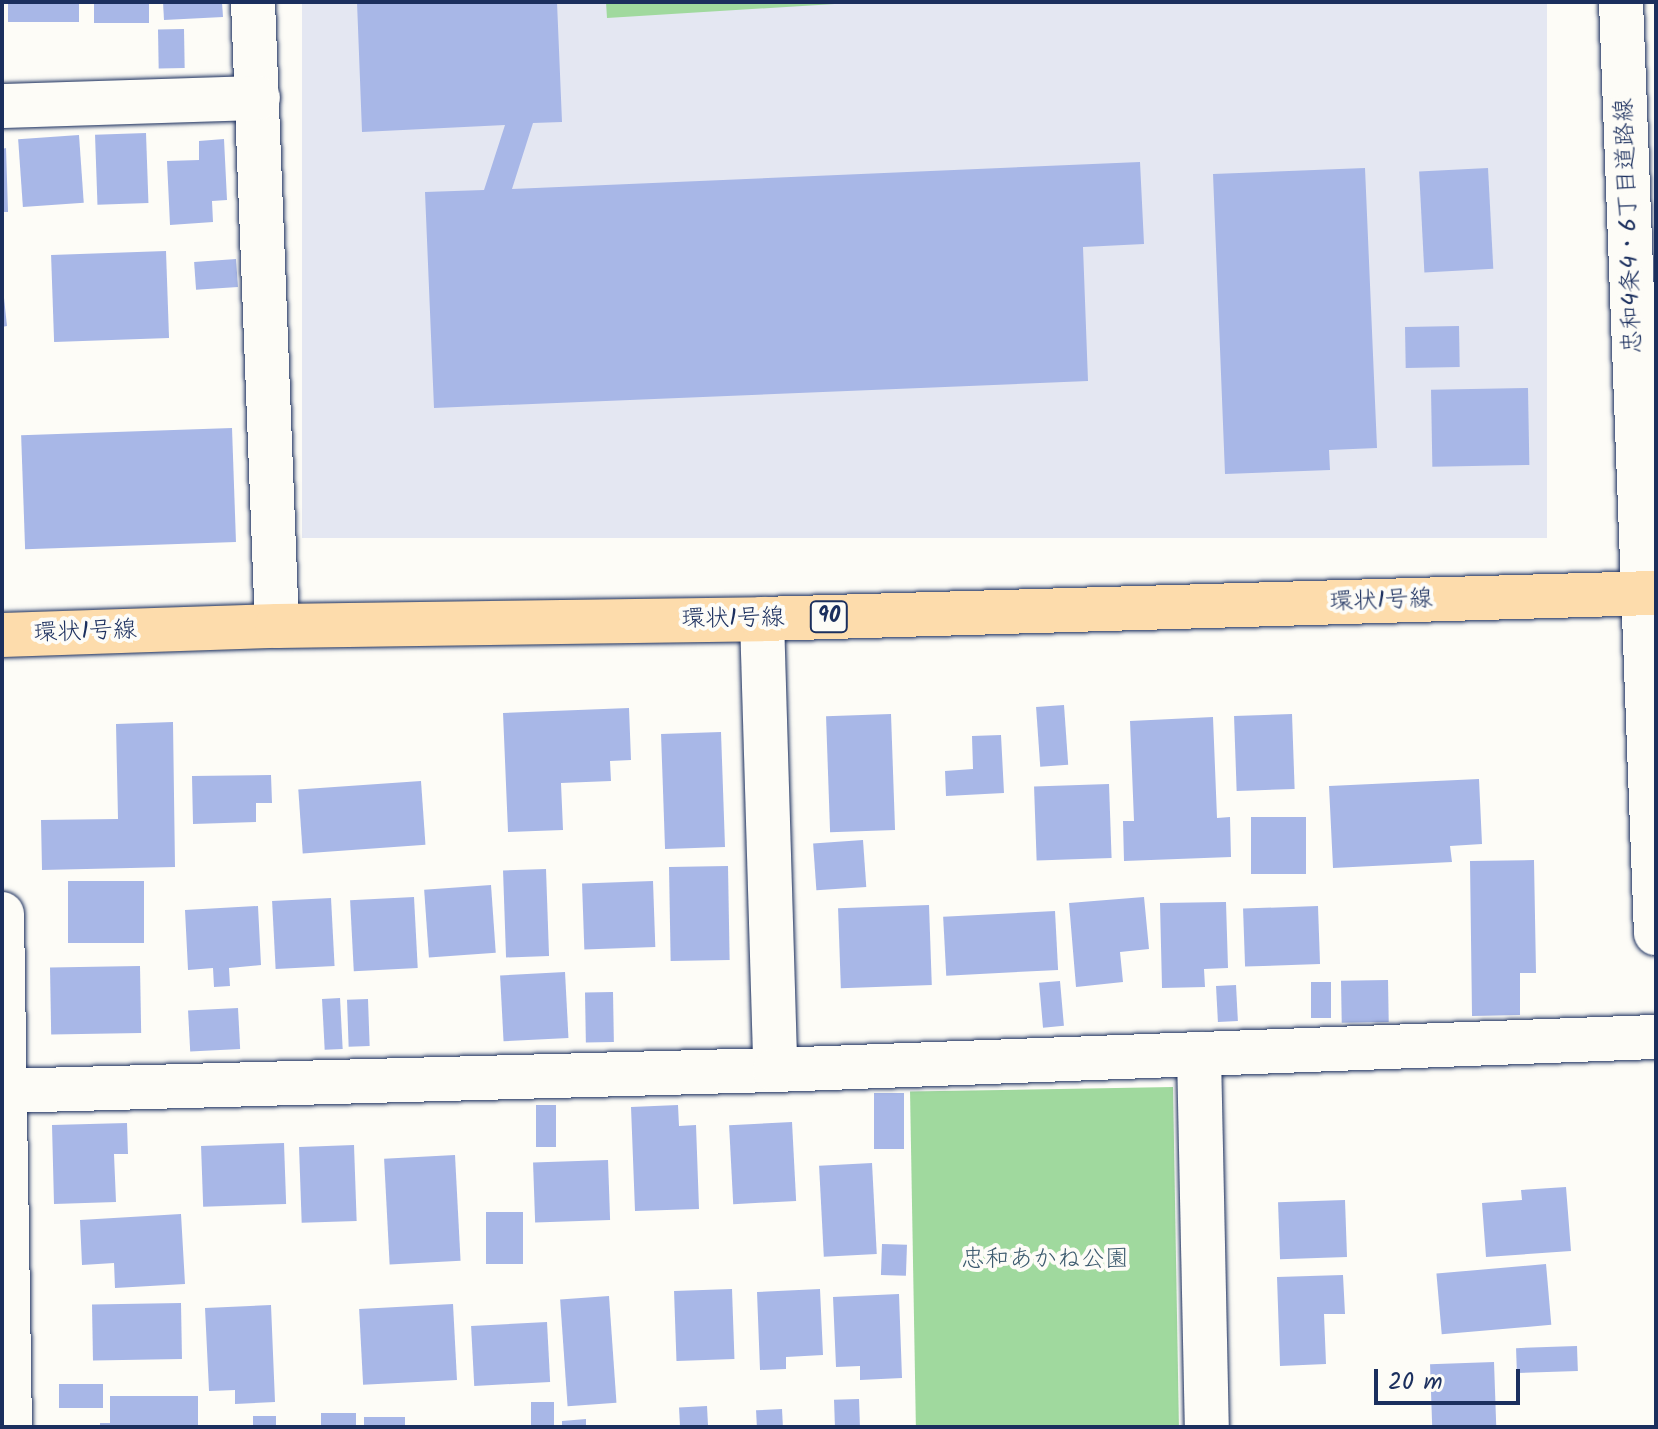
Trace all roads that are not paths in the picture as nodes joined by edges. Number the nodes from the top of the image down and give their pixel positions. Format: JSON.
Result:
{"nodes":[{"id":1,"x":253,"y":2,"type":"edge"},
{"id":2,"x":1621,"y":2,"type":"edge"},
{"id":3,"x":258,"y":98,"type":"junction"},
{"id":4,"x":2,"y":106,"type":"edge"},
{"id":5,"x":1644,"y":302,"type":"edge"},
{"id":6,"x":1650,"y":593,"type":"edge"},
{"id":7,"x":762,"y":619,"type":"junction"},
{"id":8,"x":277,"y":626,"type":"junction"},
{"id":9,"x":2,"y":635,"type":"edge"},
{"id":10,"x":2,"y":914,"type":"edge"},
{"id":11,"x":1656,"y":933,"type":"edge"},
{"id":12,"x":1656,"y":1037,"type":"edge"},
{"id":13,"x":1199,"y":1054,"type":"junction"},
{"id":14,"x":775,"y":1070,"type":"junction"},
{"id":15,"x":3,"y":1091,"type":"edge"},
{"id":16,"x":10,"y":1427,"type":"edge"},
{"id":17,"x":1207,"y":1427,"type":"edge"}],
"edges":[{"from":1,"to":3,"type":"street"},
{"from":2,"to":5,"type":"street","name":"忠和4条4・6丁目道路線"},
{"from":3,"to":4,"type":"street"},
{"from":3,"to":8,"type":"street"},
{"from":5,"to":6,"type":"street","name":"忠和4条4・6丁目道路線"},
{"from":6,"to":7,"type":"main road","name":"環状1号線","number":"90"},
{"from":6,"to":11,"type":"street","name":"忠和4条4・6丁目道路線"},
{"from":7,"to":8,"type":"main road","name":"環状1号線","number":"90"},
{"from":7,"to":14,"type":"street"},
{"from":8,"to":9,"type":"main road","name":"環状1号線","number":"90"},
{"from":10,"to":15,"type":"street"},
{"from":12,"to":13,"type":"street"},
{"from":13,"to":14,"type":"street"},
{"from":13,"to":17,"type":"street"},
{"from":14,"to":15,"type":"street"},
{"from":15,"to":16,"type":"street"}]}
